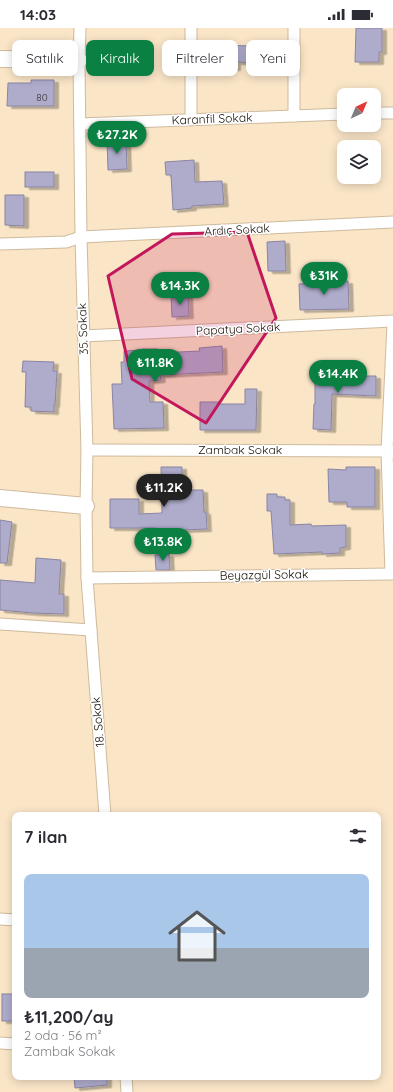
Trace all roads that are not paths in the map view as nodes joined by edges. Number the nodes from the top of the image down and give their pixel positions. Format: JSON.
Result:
{"nodes":[{"id":1,"x":80,"y":28,"type":"edge"},
{"id":2,"x":191,"y":28,"type":"edge"},
{"id":3,"x":294,"y":28,"type":"edge"},
{"id":4,"x":0,"y":59,"type":"edge"},
{"id":5,"x":79,"y":60,"type":"junction"},
{"id":6,"x":381,"y":113,"type":"edge"},
{"id":7,"x":393,"y":113,"type":"edge"},
{"id":8,"x":337,"y":114,"type":"edge"},
{"id":9,"x":294,"y":116,"type":"junction"},
{"id":10,"x":191,"y":120,"type":"junction"},
{"id":11,"x":80,"y":124,"type":"junction"},
{"id":12,"x":393,"y":222,"type":"edge"},
{"id":13,"x":80,"y":237,"type":"junction"},
{"id":14,"x":0,"y":244,"type":"edge"},
{"id":15,"x":393,"y":321,"type":"edge"},
{"id":16,"x":393,"y":324,"type":"edge"},
{"id":17,"x":83,"y":336,"type":"junction"},
{"id":18,"x":87,"y":450,"type":"junction"},
{"id":19,"x":390,"y":452,"type":"edge"},
{"id":20,"x":0,"y":498,"type":"edge"},
{"id":21,"x":86,"y":506,"type":"junction"},
{"id":22,"x":392,"y":573,"type":"edge"},
{"id":23,"x":87,"y":578,"type":"junction"},
{"id":24,"x":0,"y":624,"type":"edge"},
{"id":25,"x":91,"y":630,"type":"junction"},
{"id":26,"x":105,"y":812,"type":"edge"},
{"id":27,"x":0,"y":919,"type":"edge"},
{"id":28,"x":12,"y":920,"type":"edge"},
{"id":29,"x":0,"y":1043,"type":"edge"},
{"id":30,"x":12,"y":1044,"type":"edge"},
{"id":31,"x":126,"y":1080,"type":"edge"},
{"id":32,"x":127,"y":1092,"type":"edge"}],
"edges":[{"from":1,"to":5,"type":"street","name":"35. Sokak"},
{"from":2,"to":10,"type":"street"},
{"from":3,"to":9,"type":"street"},
{"from":4,"to":5,"type":"street"},
{"from":5,"to":11,"type":"street","name":"35. Sokak"},
{"from":6,"to":7,"type":"street"},
{"from":8,"to":9,"type":"street","name":"Karanfil Sokak"},
{"from":9,"to":10,"type":"street","name":"Karanfil Sokak"},
{"from":10,"to":11,"type":"street","name":"Karanfil Sokak"},
{"from":11,"to":13,"type":"street","name":"35. Sokak"},
{"from":12,"to":13,"type":"street","name":"Ardıç Sokak"},
{"from":13,"to":14,"type":"street","name":"Ardıç Sokak"},
{"from":13,"to":17,"type":"street","name":"35. Sokak"},
{"from":15,"to":17,"type":"street","name":"Papatya Sokak"},
{"from":16,"to":19,"type":"street"},
{"from":17,"to":18,"type":"street","name":"35. Sokak"},
{"from":18,"to":19,"type":"street","name":"Zambak Sokak"},
{"from":18,"to":21,"type":"street","name":"35. Sokak"},
{"from":19,"to":22,"type":"street"},
{"from":20,"to":21,"type":"street"},
{"from":21,"to":23,"type":"street","name":"35. Sokak"},
{"from":22,"to":23,"type":"street","name":"Beyazgül Sokak"},
{"from":23,"to":25,"type":"street","name":"35. Sokak"},
{"from":24,"to":25,"type":"street"},
{"from":25,"to":26,"type":"street","name":"18. Sokak"},
{"from":27,"to":28,"type":"street"},
{"from":29,"to":30,"type":"street"},
{"from":31,"to":32,"type":"street"}]}
